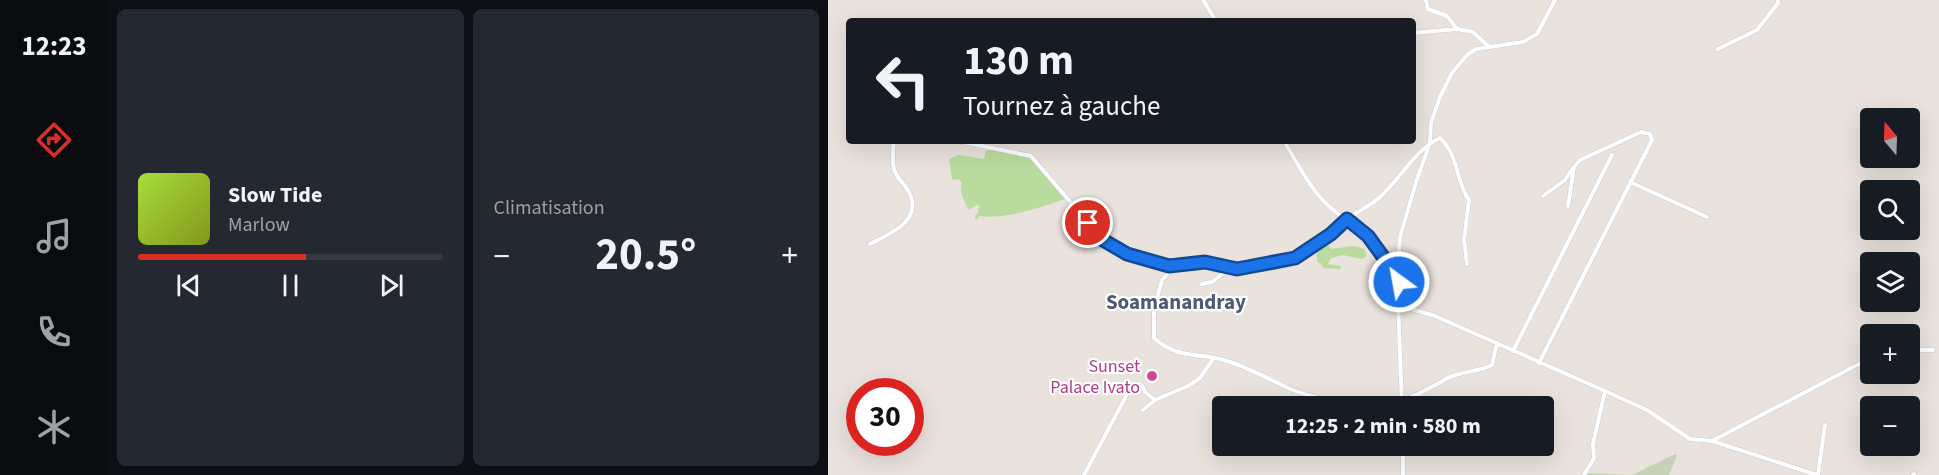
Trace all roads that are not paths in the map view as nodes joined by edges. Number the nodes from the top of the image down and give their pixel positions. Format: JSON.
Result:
{"nodes":[{"id":1,"x":1203,"y":0,"type":"edge"},
{"id":2,"x":1426,"y":0,"type":"edge"},
{"id":3,"x":1555,"y":0,"type":"edge"},
{"id":4,"x":1778,"y":0,"type":"edge"},
{"id":5,"x":1214,"y":18,"type":"edge"},
{"id":6,"x":1457,"y":28,"type":"junction"},
{"id":7,"x":1416,"y":33,"type":"edge"},
{"id":8,"x":1490,"y":48,"type":"junction"},
{"id":9,"x":1718,"y":49,"type":"dead end"},
{"id":10,"x":1430,"y":143,"type":"junction"},
{"id":11,"x":894,"y":144,"type":"edge"},
{"id":12,"x":973,"y":144,"type":"edge"},
{"id":13,"x":1286,"y":144,"type":"edge"},
{"id":14,"x":1612,"y":155,"type":"dead end"},
{"id":15,"x":1574,"y":167,"type":"junction"},
{"id":16,"x":1630,"y":182,"type":"junction"},
{"id":17,"x":1543,"y":196,"type":"dead end"},
{"id":18,"x":1568,"y":206,"type":"dead end"},
{"id":19,"x":1707,"y":217,"type":"dead end"},
{"id":20,"x":1347,"y":219,"type":"junction"},
{"id":21,"x":870,"y":244,"type":"dead end"},
{"id":22,"x":1178,"y":264,"type":"junction"},
{"id":23,"x":1467,"y":264,"type":"dead end"},
{"id":24,"x":1230,"y":268,"type":"junction"},
{"id":25,"x":1397,"y":276,"type":"junction"},
{"id":26,"x":1202,"y":284,"type":"dead end"},
{"id":27,"x":1398,"y":305,"type":"junction"},
{"id":28,"x":1497,"y":343,"type":"junction"},
{"id":29,"x":1920,"y":350,"type":"edge"},
{"id":30,"x":1933,"y":350,"type":"dead end"},
{"id":31,"x":1513,"y":351,"type":"junction"},
{"id":32,"x":1212,"y":359,"type":"junction"},
{"id":33,"x":1539,"y":363,"type":"junction"},
{"id":34,"x":1860,"y":364,"type":"edge"},
{"id":35,"x":1605,"y":391,"type":"junction"},
{"id":36,"x":1317,"y":396,"type":"edge"},
{"id":37,"x":1402,"y":396,"type":"edge"},
{"id":38,"x":1414,"y":396,"type":"edge"},
{"id":39,"x":1155,"y":400,"type":"junction"},
{"id":40,"x":1143,"y":410,"type":"dead end"},
{"id":41,"x":1825,"y":425,"type":"dead end"},
{"id":42,"x":1712,"y":441,"type":"junction"},
{"id":43,"x":1403,"y":456,"type":"edge"},
{"id":44,"x":1084,"y":475,"type":"edge"},
{"id":45,"x":1403,"y":475,"type":"edge"},
{"id":46,"x":1584,"y":475,"type":"edge"},
{"id":47,"x":1818,"y":475,"type":"edge"}],
"edges":[{"from":1,"to":5,"type":"street"},
{"from":2,"to":6,"type":"street"},
{"from":3,"to":8,"type":"street"},
{"from":4,"to":9,"type":"street"},
{"from":6,"to":7,"type":"street"},
{"from":6,"to":8,"type":"street"},
{"from":8,"to":10,"type":"street"},
{"from":10,"to":20,"type":"street"},
{"from":10,"to":23,"type":"street"},
{"from":10,"to":25,"type":"street"},
{"from":11,"to":21,"type":"street"},
{"from":12,"to":22,"type":"street"},
{"from":13,"to":20,"type":"street"},
{"from":14,"to":31,"type":"street"},
{"from":15,"to":16,"type":"street"},
{"from":15,"to":17,"type":"street"},
{"from":15,"to":18,"type":"street"},
{"from":16,"to":19,"type":"street"},
{"from":16,"to":33,"type":"street"},
{"from":20,"to":24,"type":"street"},
{"from":20,"to":25,"type":"street"},
{"from":22,"to":24,"type":"street"},
{"from":22,"to":32,"type":"street"},
{"from":24,"to":26,"type":"street"},
{"from":25,"to":27,"type":"street"},
{"from":27,"to":28,"type":"street"},
{"from":27,"to":37,"type":"street"},
{"from":28,"to":31,"type":"street"},
{"from":28,"to":38,"type":"street"},
{"from":29,"to":30,"type":"street"},
{"from":31,"to":33,"type":"street"},
{"from":32,"to":36,"type":"street"},
{"from":32,"to":39,"type":"street"},
{"from":33,"to":35,"type":"street"},
{"from":34,"to":42,"type":"street"},
{"from":35,"to":42,"type":"street"},
{"from":35,"to":46,"type":"street"},
{"from":39,"to":40,"type":"street"},
{"from":39,"to":44,"type":"street"},
{"from":41,"to":47,"type":"street"},
{"from":42,"to":47,"type":"street"},
{"from":43,"to":45,"type":"street"}]}
